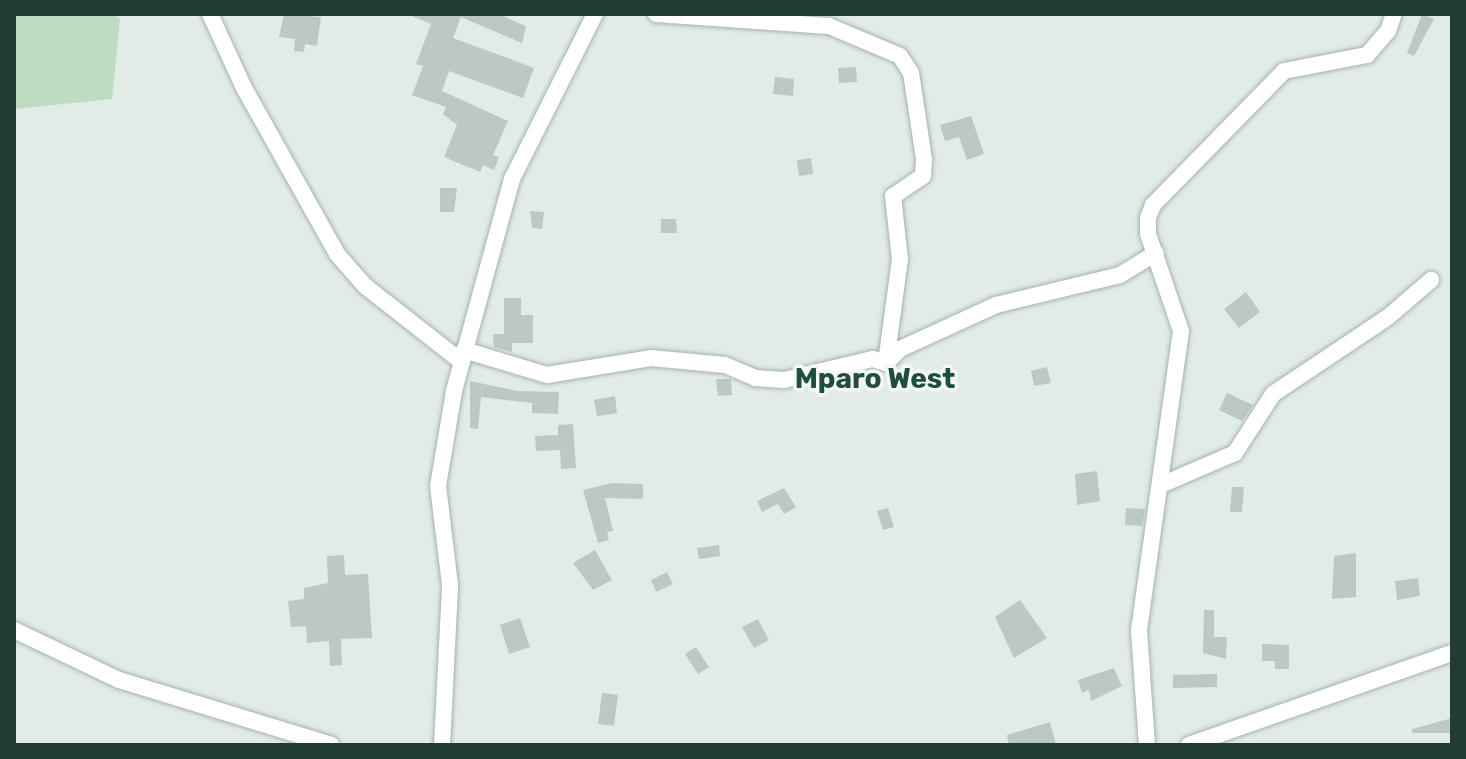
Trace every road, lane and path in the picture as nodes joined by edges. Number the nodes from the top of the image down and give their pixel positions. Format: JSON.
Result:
{"nodes":[{"id":1,"x":210,"y":14,"type":"edge"},
{"id":2,"x":656,"y":14,"type":"edge"},
{"id":3,"x":1394,"y":14,"type":"edge"},
{"id":4,"x":590,"y":17,"type":"edge"},
{"id":5,"x":1156,"y":253,"type":"junction"},
{"id":6,"x":1431,"y":280,"type":"dead end"},
{"id":7,"x":463,"y":356,"type":"junction"},
{"id":8,"x":886,"y":363,"type":"junction"},
{"id":9,"x":1161,"y":485,"type":"junction"},
{"id":10,"x":14,"y":630,"type":"edge"},
{"id":11,"x":1452,"y":653,"type":"edge"},
{"id":12,"x":331,"y":745,"type":"edge"},
{"id":13,"x":442,"y":745,"type":"edge"},
{"id":14,"x":1147,"y":745,"type":"edge"},
{"id":15,"x":1189,"y":745,"type":"edge"}],
"edges":[{"from":1,"to":7,"type":"street"},
{"from":2,"to":8,"type":"street"},
{"from":3,"to":5,"type":"street"},
{"from":4,"to":7,"type":"street"},
{"from":5,"to":8,"type":"street"},
{"from":5,"to":9,"type":"street"},
{"from":6,"to":9,"type":"street"},
{"from":7,"to":8,"type":"street"},
{"from":7,"to":13,"type":"street"},
{"from":9,"to":14,"type":"street"},
{"from":10,"to":12,"type":"street"},
{"from":11,"to":15,"type":"street"}]}
